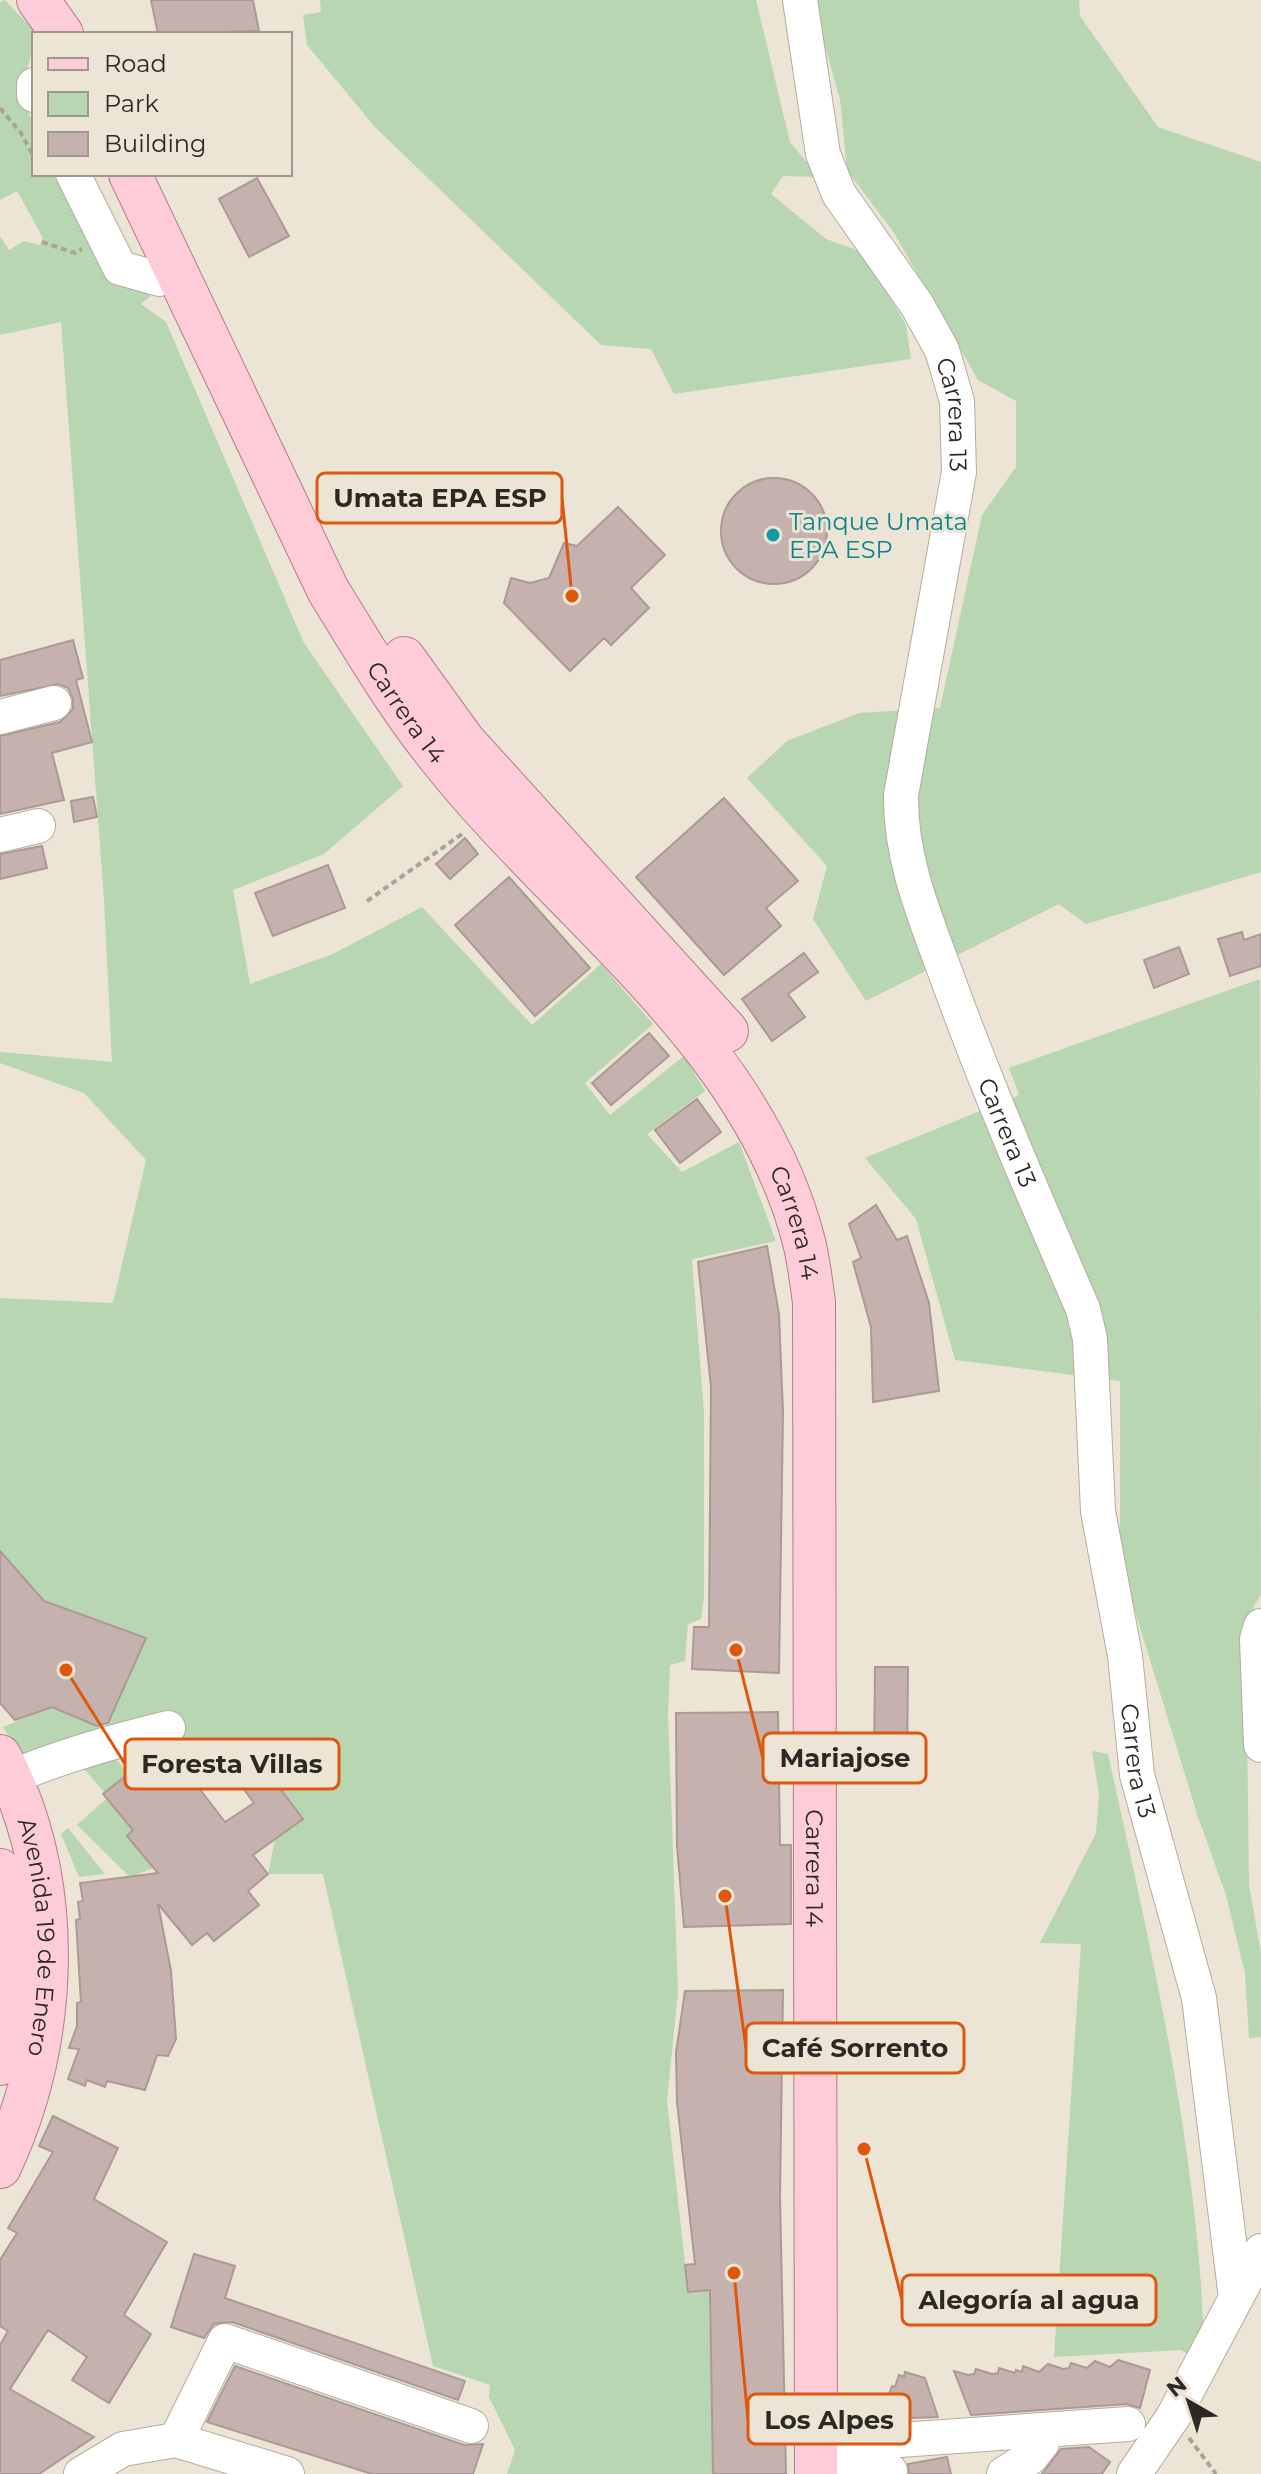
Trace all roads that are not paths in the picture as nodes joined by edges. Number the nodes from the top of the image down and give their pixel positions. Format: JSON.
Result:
{"nodes":[{"id":1,"x":800,"y":0,"type":"edge"},
{"id":2,"x":74,"y":176,"type":"edge"},
{"id":3,"x":131,"y":176,"type":"edge"},
{"id":4,"x":161,"y":176,"type":"edge"},
{"id":5,"x":179,"y":273,"type":"junction"},
{"id":6,"x":54,"y":703,"type":"dead end"},
{"id":7,"x":0,"y":717,"type":"edge"},
{"id":8,"x":38,"y":826,"type":"dead end"},
{"id":9,"x":0,"y":835,"type":"edge"},
{"id":10,"x":1261,"y":1626,"type":"edge"},
{"id":11,"x":168,"y":1728,"type":"dead end"},
{"id":12,"x":1261,"y":1745,"type":"edge"},
{"id":13,"x":4,"y":1772,"type":"edge"},
{"id":14,"x":0,"y":1870,"type":"edge"},
{"id":15,"x":2,"y":2041,"type":"edge"},
{"id":16,"x":0,"y":2167,"type":"edge"},
{"id":17,"x":1261,"y":2251,"type":"edge"},
{"id":18,"x":1236,"y":2298,"type":"junction"},
{"id":19,"x":1128,"y":2424,"type":"dead end"},
{"id":20,"x":471,"y":2426,"type":"dead end"},
{"id":21,"x":1039,"y":2431,"type":"junction"},
{"id":22,"x":176,"y":2440,"type":"junction"},
{"id":23,"x":890,"y":2462,"type":"edge"},
{"id":24,"x":836,"y":2466,"type":"edge"},
{"id":25,"x":81,"y":2474,"type":"edge"},
{"id":26,"x":287,"y":2474,"type":"edge"},
{"id":27,"x":1004,"y":2474,"type":"edge"},
{"id":28,"x":1134,"y":2474,"type":"edge"}],
"edges":[{"from":1,"to":18,"type":"street","name":"Carrera 13"},
{"from":2,"to":5,"type":"street"},
{"from":3,"to":5,"type":"main road","name":"Carrera 14"},
{"from":4,"to":24,"type":"main road","name":"Carrera 14"},
{"from":5,"to":24,"type":"main road","name":"Carrera 14"},
{"from":6,"to":7,"type":"street"},
{"from":8,"to":9,"type":"street"},
{"from":10,"to":12,"type":"street"},
{"from":11,"to":13,"type":"street"},
{"from":13,"to":16,"type":"main road","name":"Avenida 19 de Enero"},
{"from":14,"to":15,"type":"main road","name":"Avenida 19 de Enero"},
{"from":17,"to":18,"type":"street"},
{"from":18,"to":28,"type":"street"},
{"from":19,"to":21,"type":"street"},
{"from":20,"to":22,"type":"street"},
{"from":21,"to":23,"type":"street"},
{"from":21,"to":27,"type":"street"},
{"from":22,"to":25,"type":"street"},
{"from":22,"to":26,"type":"street"},
{"from":23,"to":24,"type":"street"}]}
